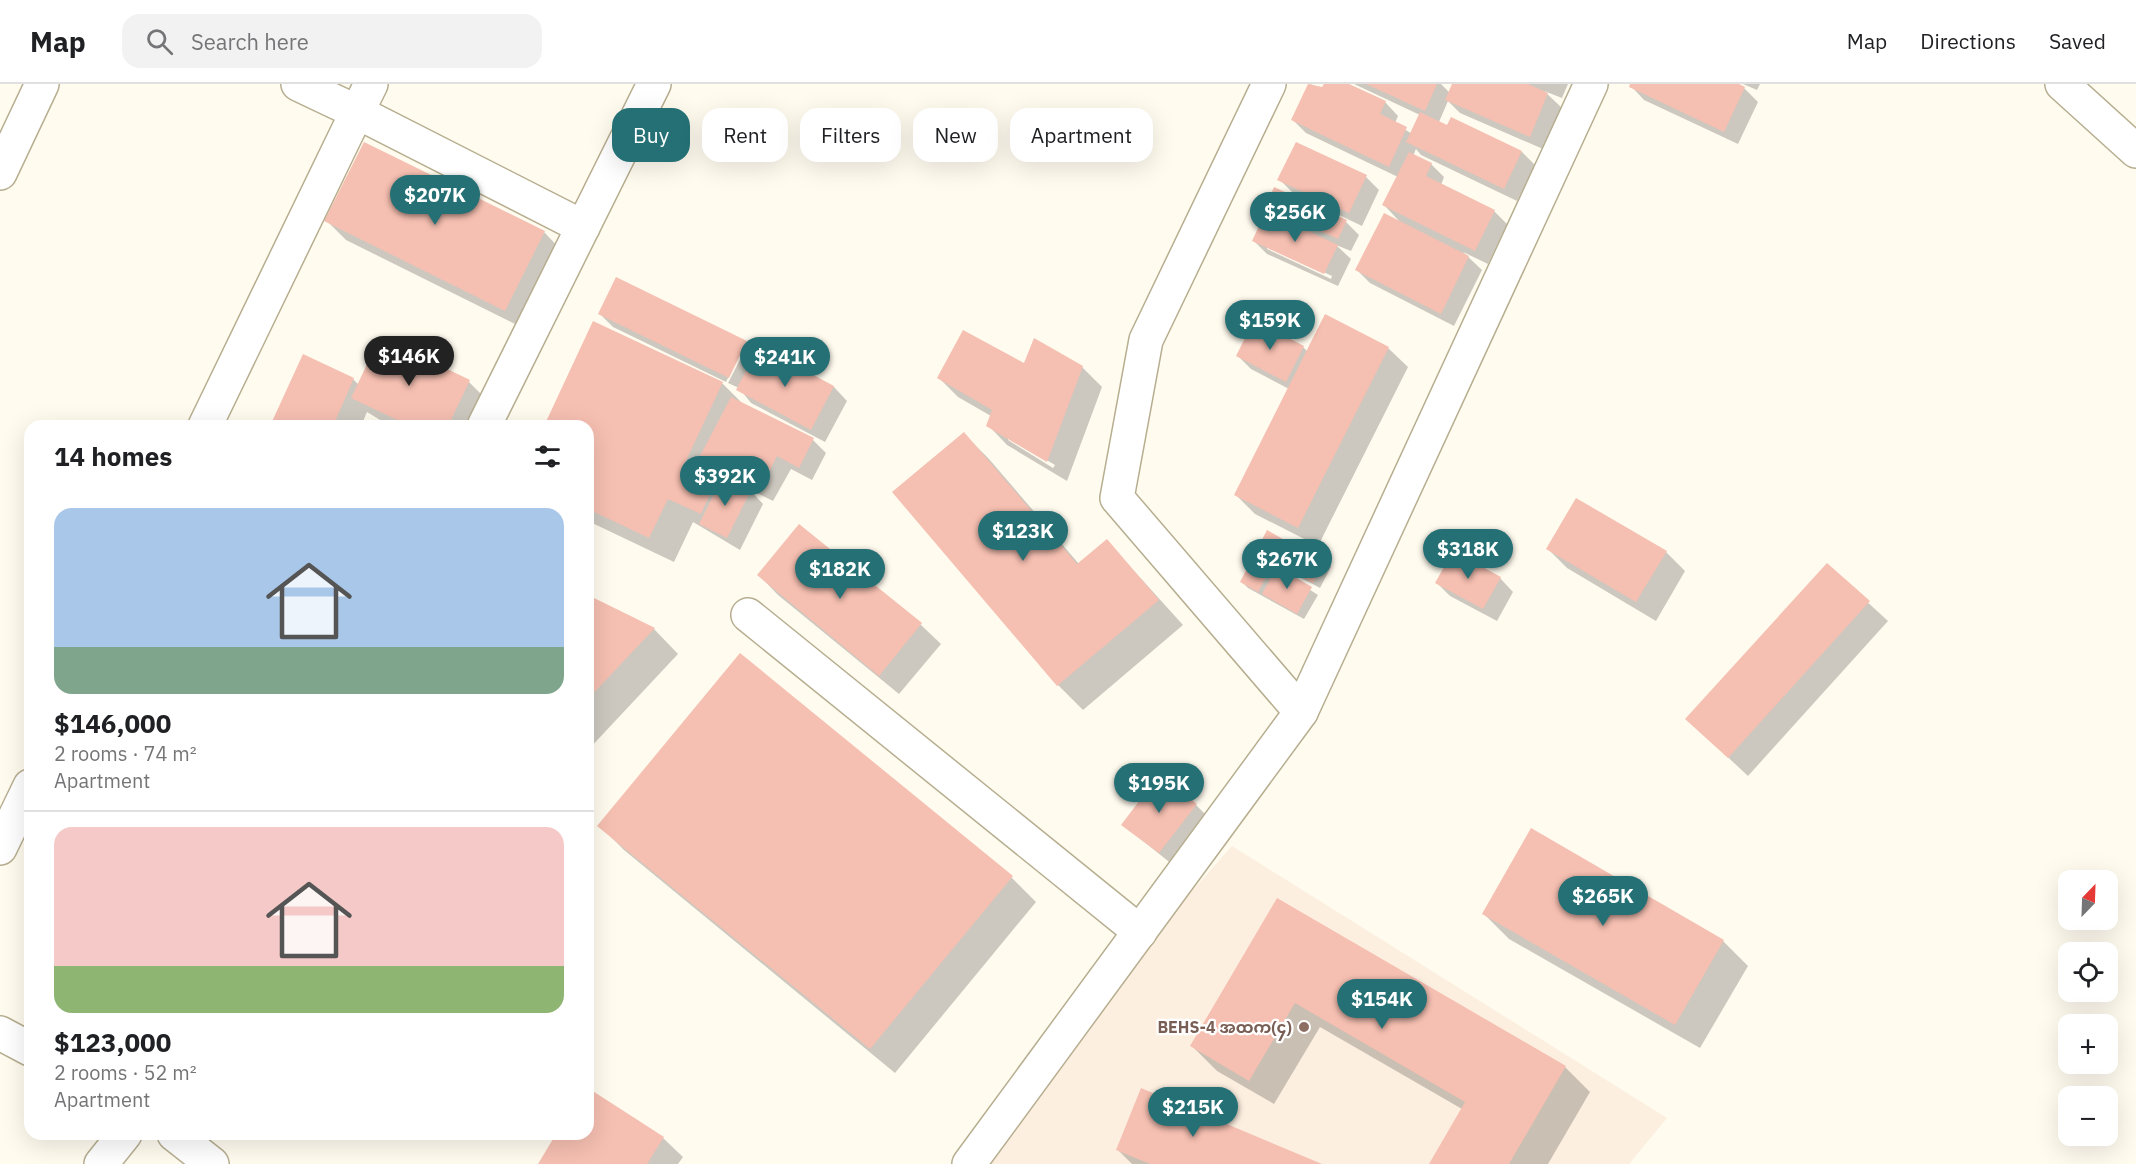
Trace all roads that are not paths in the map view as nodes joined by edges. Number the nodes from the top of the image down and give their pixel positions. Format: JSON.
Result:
{"nodes":[{"id":1,"x":42,"y":84,"type":"edge"},
{"id":2,"x":298,"y":84,"type":"edge"},
{"id":3,"x":654,"y":84,"type":"edge"},
{"id":4,"x":1269,"y":84,"type":"edge"},
{"id":5,"x":1591,"y":84,"type":"edge"},
{"id":6,"x":2062,"y":84,"type":"edge"},
{"id":7,"x":364,"y":98,"type":"edge"},
{"id":8,"x":2136,"y":151,"type":"edge"},
{"id":9,"x":0,"y":173,"type":"edge"},
{"id":10,"x":583,"y":226,"type":"junction"},
{"id":11,"x":208,"y":420,"type":"edge"},
{"id":12,"x":487,"y":420,"type":"edge"},
{"id":13,"x":748,"y":615,"type":"dead end"},
{"id":14,"x":1301,"y":712,"type":"junction"},
{"id":15,"x":24,"y":798,"type":"edge"},
{"id":16,"x":0,"y":848,"type":"edge"},
{"id":17,"x":1140,"y":932,"type":"junction"},
{"id":18,"x":0,"y":1033,"type":"edge"},
{"id":19,"x":24,"y":1046,"type":"edge"},
{"id":20,"x":119,"y":1140,"type":"edge"},
{"id":21,"x":182,"y":1140,"type":"edge"},
{"id":22,"x":101,"y":1164,"type":"edge"},
{"id":23,"x":212,"y":1164,"type":"edge"},
{"id":24,"x":969,"y":1164,"type":"edge"}],
"edges":[{"from":1,"to":9,"type":"street"},
{"from":2,"to":7,"type":"street"},
{"from":3,"to":10,"type":"street"},
{"from":4,"to":14,"type":"street"},
{"from":5,"to":14,"type":"street"},
{"from":6,"to":8,"type":"street"},
{"from":7,"to":10,"type":"street"},
{"from":7,"to":11,"type":"street"},
{"from":10,"to":12,"type":"street"},
{"from":13,"to":17,"type":"street"},
{"from":14,"to":17,"type":"street"},
{"from":15,"to":16,"type":"street"},
{"from":17,"to":24,"type":"street"},
{"from":18,"to":19,"type":"street"},
{"from":20,"to":22,"type":"street"},
{"from":21,"to":23,"type":"street"}]}
